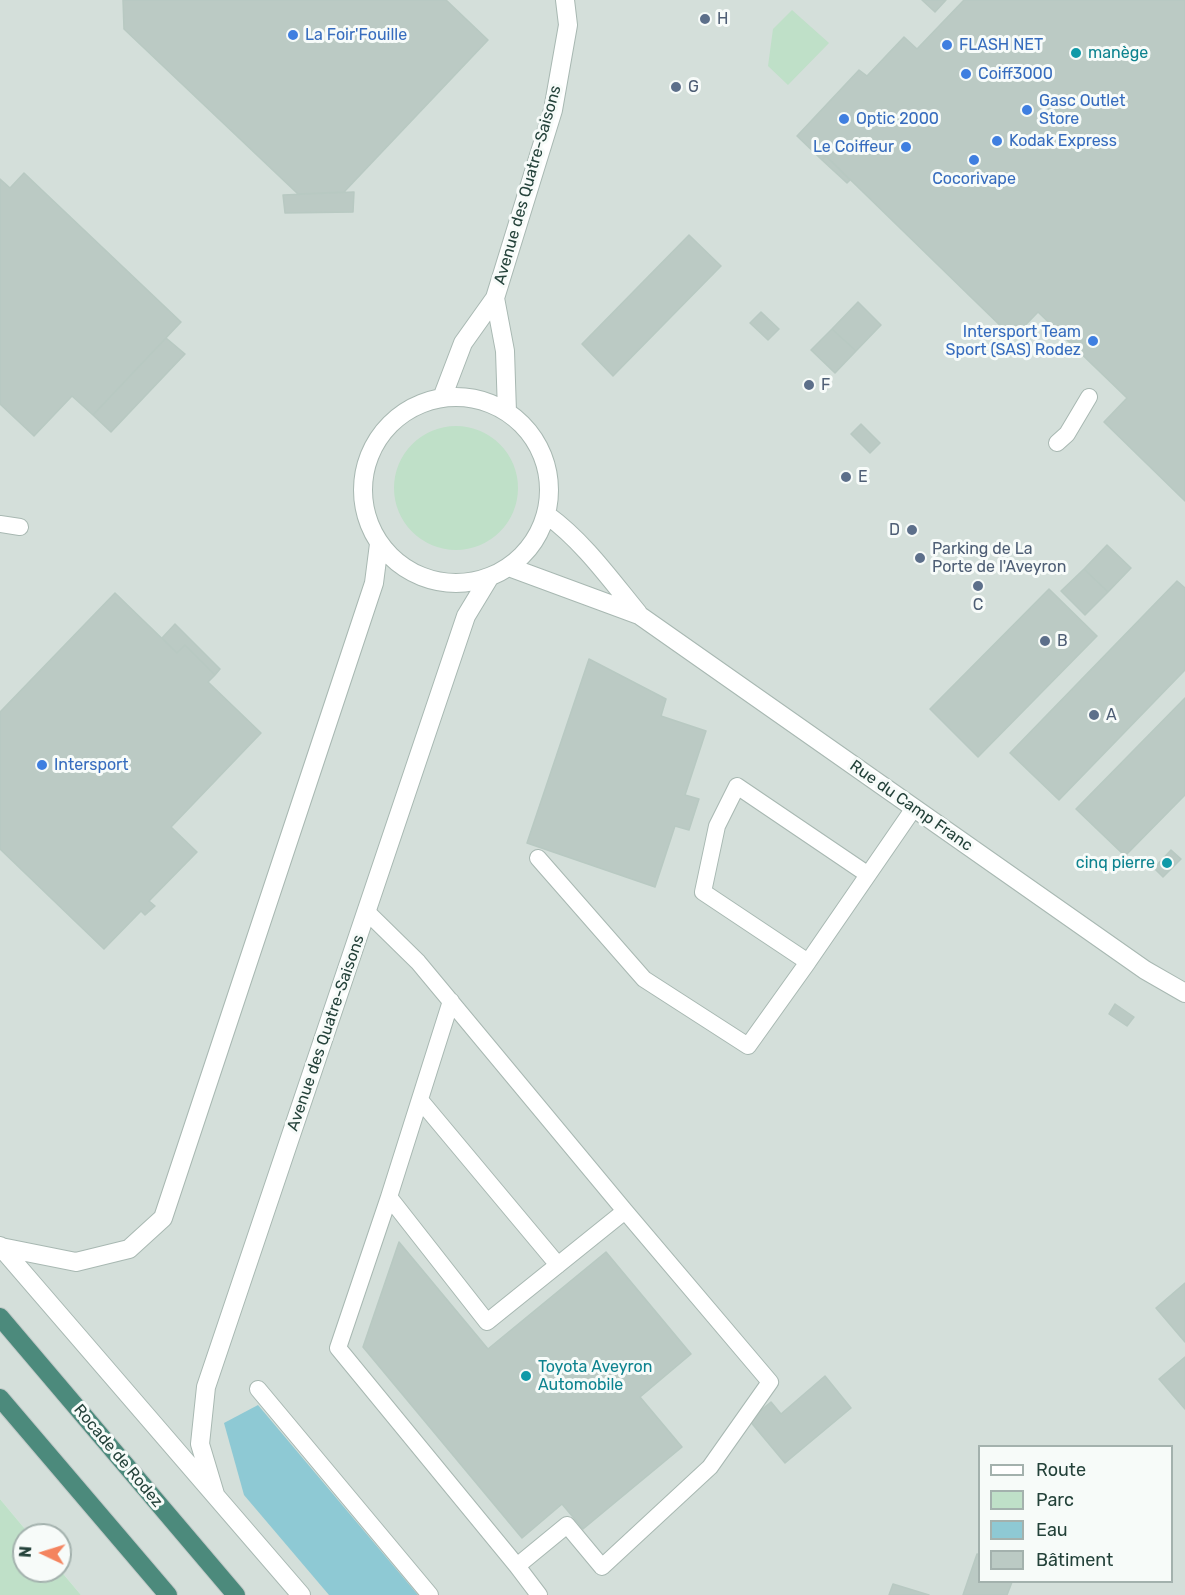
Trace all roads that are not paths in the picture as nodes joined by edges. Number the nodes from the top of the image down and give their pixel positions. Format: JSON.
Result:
{"nodes":[{"id":1,"x":566,"y":0,"type":"edge"},
{"id":2,"x":495,"y":298,"type":"junction"},
{"id":3,"x":1089,"y":397,"type":"dead end"},
{"id":4,"x":442,"y":398,"type":"junction"},
{"id":5,"x":507,"y":412,"type":"junction"},
{"id":6,"x":1058,"y":443,"type":"dead end"},
{"id":7,"x":547,"y":515,"type":"junction"},
{"id":8,"x":0,"y":524,"type":"edge"},
{"id":9,"x":20,"y":527,"type":"dead end"},
{"id":10,"x":379,"y":544,"type":"junction"},
{"id":11,"x":509,"y":567,"type":"junction"},
{"id":12,"x":489,"y":578,"type":"junction"},
{"id":13,"x":639,"y":615,"type":"junction"},
{"id":14,"x":914,"y":808,"type":"junction"},
{"id":15,"x":538,"y":858,"type":"dead end"},
{"id":16,"x":867,"y":874,"type":"junction"},
{"id":17,"x":368,"y":912,"type":"junction"},
{"id":18,"x":808,"y":962,"type":"junction"},
{"id":19,"x":1185,"y":993,"type":"edge"},
{"id":20,"x":451,"y":1001,"type":"junction"},
{"id":21,"x":420,"y":1100,"type":"junction"},
{"id":22,"x":389,"y":1197,"type":"junction"},
{"id":23,"x":625,"y":1211,"type":"junction"},
{"id":24,"x":1,"y":1246,"type":"edge"},
{"id":25,"x":558,"y":1265,"type":"junction"},
{"id":26,"x":0,"y":1317,"type":"edge"},
{"id":27,"x":258,"y":1389,"type":"dead end"},
{"id":28,"x":0,"y":1398,"type":"edge"},
{"id":29,"x":0,"y":1410,"type":"edge"},
{"id":30,"x":21,"y":1422,"type":"junction"},
{"id":31,"x":215,"y":1494,"type":"junction"},
{"id":32,"x":517,"y":1566,"type":"junction"},
{"id":33,"x":168,"y":1595,"type":"edge"},
{"id":34,"x":236,"y":1595,"type":"edge"},
{"id":35,"x":301,"y":1595,"type":"edge"},
{"id":36,"x":430,"y":1595,"type":"edge"},
{"id":37,"x":539,"y":1595,"type":"edge"}],
"edges":[{"from":1,"to":2,"type":"street","name":"Avenue des Quatre-Saisons"},
{"from":2,"to":4,"type":"street","name":"Avenue des Quatre-Saisons"},
{"from":2,"to":5,"type":"street","name":"Avenue des Quatre-Saisons"},
{"from":3,"to":6,"type":"lane"},
{"from":4,"to":5,"type":"street"},
{"from":4,"to":10,"type":"street"},
{"from":5,"to":7,"type":"street"},
{"from":7,"to":11,"type":"street"},
{"from":7,"to":13,"type":"street","name":"Rue du Camp Franc"},
{"from":8,"to":9,"type":"lane"},
{"from":10,"to":12,"type":"street"},
{"from":10,"to":24,"type":"street","name":"Avenue des Quatre-Saisons"},
{"from":11,"to":12,"type":"street"},
{"from":11,"to":13,"type":"street","name":"Rue du Camp Franc"},
{"from":12,"to":17,"type":"street","name":"Avenue des Quatre-Saisons"},
{"from":13,"to":14,"type":"street","name":"Rue du Camp Franc"},
{"from":14,"to":16,"type":"lane"},
{"from":14,"to":19,"type":"street","name":"Rue du Camp Franc"},
{"from":15,"to":18,"type":"lane"},
{"from":16,"to":18,"type":"lane"},
{"from":16,"to":18,"type":"lane"},
{"from":17,"to":20,"type":"lane"},
{"from":17,"to":31,"type":"street","name":"Avenue des Quatre-Saisons"},
{"from":20,"to":21,"type":"lane"},
{"from":20,"to":23,"type":"lane"},
{"from":21,"to":22,"type":"lane"},
{"from":21,"to":25,"type":"lane"},
{"from":22,"to":25,"type":"lane"},
{"from":22,"to":32,"type":"lane"},
{"from":23,"to":25,"type":"lane"},
{"from":23,"to":32,"type":"lane"},
{"from":24,"to":31,"type":"street","name":"Avenue des Quatre-Saisons"},
{"from":26,"to":34,"type":"highway","name":"Rocade de Rodez"},
{"from":27,"to":36,"type":"lane"},
{"from":28,"to":30,"type":"highway"},
{"from":29,"to":30,"type":"highway"},
{"from":30,"to":33,"type":"highway"},
{"from":31,"to":35,"type":"street","name":"Avenue des Quatre-Saisons"},
{"from":32,"to":37,"type":"lane"}]}
